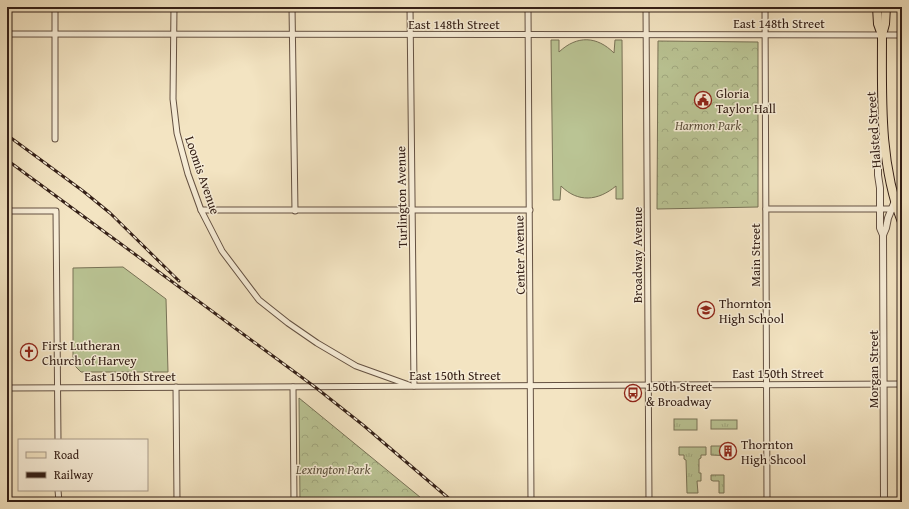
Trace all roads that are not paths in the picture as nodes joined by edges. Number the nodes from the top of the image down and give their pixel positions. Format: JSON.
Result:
{"nodes":[{"id":1,"x":55,"y":7,"type":"edge"},
{"id":2,"x":174,"y":7,"type":"edge"},
{"id":3,"x":292,"y":7,"type":"edge"},
{"id":4,"x":410,"y":7,"type":"edge"},
{"id":5,"x":528,"y":7,"type":"edge"},
{"id":6,"x":646,"y":7,"type":"edge"},
{"id":7,"x":765,"y":7,"type":"edge"},
{"id":8,"x":877,"y":7,"type":"edge"},
{"id":9,"x":886,"y":7,"type":"edge"},
{"id":10,"x":7,"y":34,"type":"edge"},
{"id":11,"x":55,"y":34,"type":"junction"},
{"id":12,"x":174,"y":34,"type":"junction"},
{"id":13,"x":293,"y":34,"type":"junction"},
{"id":14,"x":647,"y":34,"type":"junction"},
{"id":15,"x":765,"y":34,"type":"junction"},
{"id":16,"x":410,"y":35,"type":"junction"},
{"id":17,"x":528,"y":35,"type":"junction"},
{"id":18,"x":882,"y":35,"type":"junction"},
{"id":19,"x":902,"y":35,"type":"edge"},
{"id":20,"x":883,"y":138,"type":"junction"},
{"id":21,"x":55,"y":139,"type":"dead end"},
{"id":22,"x":896,"y":207,"type":"edge"},
{"id":23,"x":766,"y":209,"type":"junction"},
{"id":24,"x":880,"y":209,"type":"junction"},
{"id":25,"x":202,"y":210,"type":"junction"},
{"id":26,"x":412,"y":210,"type":"junction"},
{"id":27,"x":530,"y":210,"type":"junction"},
{"id":28,"x":7,"y":211,"type":"edge"},
{"id":29,"x":295,"y":211,"type":"junction"},
{"id":30,"x":902,"y":222,"type":"edge"},
{"id":31,"x":883,"y":235,"type":"junction"},
{"id":32,"x":767,"y":384,"type":"junction"},
{"id":33,"x":884,"y":384,"type":"junction"},
{"id":34,"x":902,"y":384,"type":"edge"},
{"id":35,"x":648,"y":385,"type":"junction"},
{"id":36,"x":414,"y":386,"type":"junction"},
{"id":37,"x":531,"y":386,"type":"junction"},
{"id":38,"x":58,"y":387,"type":"junction"},
{"id":39,"x":176,"y":387,"type":"junction"},
{"id":40,"x":294,"y":387,"type":"junction"},
{"id":41,"x":7,"y":388,"type":"edge"},
{"id":42,"x":58,"y":439,"type":"edge"},
{"id":43,"x":58,"y":491,"type":"edge"},
{"id":44,"x":58,"y":502,"type":"edge"},
{"id":45,"x":177,"y":502,"type":"edge"},
{"id":46,"x":294,"y":502,"type":"edge"},
{"id":47,"x":531,"y":502,"type":"edge"},
{"id":48,"x":649,"y":502,"type":"edge"},
{"id":49,"x":767,"y":502,"type":"edge"},
{"id":50,"x":884,"y":502,"type":"edge"}],
"edges":[{"from":1,"to":11,"type":"street"},
{"from":2,"to":12,"type":"street","name":"Loomis Avenue"},
{"from":3,"to":13,"type":"street"},
{"from":4,"to":16,"type":"street","name":"Turlington Avenue"},
{"from":5,"to":17,"type":"street","name":"Center Avenue"},
{"from":6,"to":14,"type":"street","name":"Broadway Avenue"},
{"from":7,"to":15,"type":"street","name":"Main Street"},
{"from":8,"to":18,"type":"main road","name":"Halsted Street"},
{"from":9,"to":18,"type":"main road","name":"Halsted Street"},
{"from":10,"to":11,"type":"street","name":"East 148th Street"},
{"from":11,"to":12,"type":"street","name":"East 148th Street"},
{"from":11,"to":21,"type":"street"},
{"from":12,"to":13,"type":"street","name":"East 148th Street"},
{"from":12,"to":25,"type":"street","name":"Loomis Avenue"},
{"from":13,"to":16,"type":"street","name":"East 148th Street"},
{"from":13,"to":29,"type":"street"},
{"from":14,"to":15,"type":"street","name":"East 148th Street"},
{"from":14,"to":17,"type":"street","name":"East 148th Street"},
{"from":14,"to":35,"type":"street","name":"Broadway Avenue"},
{"from":15,"to":18,"type":"street","name":"East 148th Street"},
{"from":15,"to":23,"type":"street","name":"Main Street"},
{"from":16,"to":17,"type":"street","name":"East 148th Street"},
{"from":16,"to":26,"type":"street","name":"Turlington Avenue"},
{"from":17,"to":27,"type":"street","name":"Center Avenue"},
{"from":18,"to":19,"type":"street","name":"East 148th Street"},
{"from":18,"to":20,"type":"main road","name":"Halsted Street"},
{"from":20,"to":22,"type":"main road","name":"Halsted Street"},
{"from":20,"to":24,"type":"street","name":"Morgan Street"},
{"from":22,"to":24,"type":"street"},
{"from":22,"to":30,"type":"main road","name":"Halsted Street"},
{"from":22,"to":31,"type":"street","name":"Morgan Street"},
{"from":23,"to":24,"type":"street"},
{"from":23,"to":32,"type":"street","name":"Main Street"},
{"from":24,"to":31,"type":"street","name":"Morgan Street"},
{"from":25,"to":29,"type":"street"},
{"from":25,"to":36,"type":"street","name":"Loomis Avenue"},
{"from":26,"to":27,"type":"street"},
{"from":26,"to":29,"type":"street"},
{"from":26,"to":36,"type":"street","name":"Turlington Avenue"},
{"from":27,"to":37,"type":"street","name":"Center Avenue"},
{"from":28,"to":38,"type":"street"},
{"from":31,"to":33,"type":"street","name":"Morgan Street"},
{"from":32,"to":33,"type":"street","name":"East 150th Street"},
{"from":32,"to":35,"type":"street","name":"East 150th Street"},
{"from":32,"to":49,"type":"street","name":"Main Street"},
{"from":33,"to":34,"type":"street","name":"East 150th Street"},
{"from":33,"to":50,"type":"street","name":"Morgan Street"},
{"from":35,"to":37,"type":"street","name":"East 150th Street"},
{"from":35,"to":48,"type":"street","name":"Broadway Avenue"},
{"from":36,"to":37,"type":"street","name":"East 150th Street"},
{"from":36,"to":40,"type":"street","name":"East 150th Street"},
{"from":37,"to":47,"type":"street","name":"Center Avenue"},
{"from":38,"to":39,"type":"street","name":"East 150th Street"},
{"from":38,"to":41,"type":"street","name":"East 150th Street"},
{"from":38,"to":42,"type":"street"},
{"from":39,"to":40,"type":"street","name":"East 150th Street"},
{"from":39,"to":45,"type":"street"},
{"from":40,"to":46,"type":"street"},
{"from":43,"to":44,"type":"street"}]}
